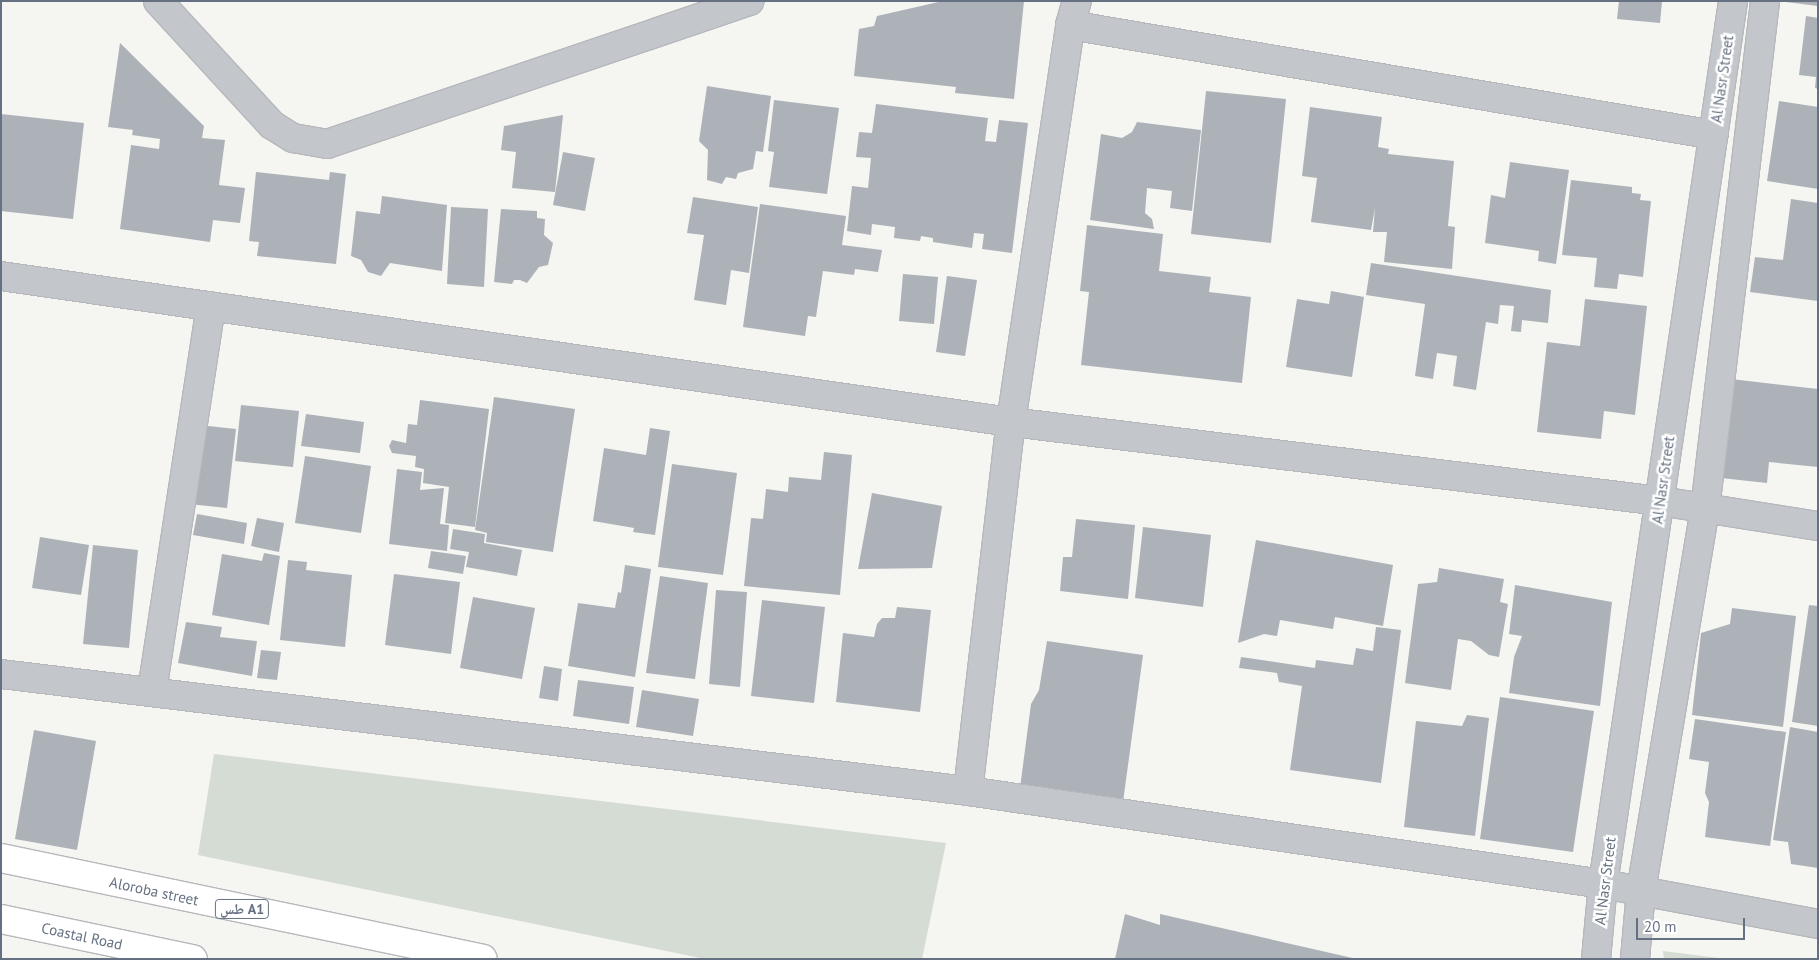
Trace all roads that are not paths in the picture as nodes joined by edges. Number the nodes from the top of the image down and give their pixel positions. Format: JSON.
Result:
{"nodes":[{"id":1,"x":158,"y":1,"type":"edge"},
{"id":2,"x":749,"y":1,"type":"edge"},
{"id":3,"x":1733,"y":1,"type":"edge"},
{"id":4,"x":1765,"y":1,"type":"edge"},
{"id":5,"x":1074,"y":13,"type":"edge"},
{"id":6,"x":1714,"y":135,"type":"junction"},
{"id":7,"x":1,"y":276,"type":"edge"},
{"id":8,"x":211,"y":306,"type":"junction"},
{"id":9,"x":1011,"y":422,"type":"junction"},
{"id":10,"x":1660,"y":501,"type":"junction"},
{"id":11,"x":1705,"y":509,"type":"junction"},
{"id":12,"x":1818,"y":526,"type":"edge"},
{"id":13,"x":1,"y":674,"type":"edge"},
{"id":14,"x":152,"y":691,"type":"junction"},
{"id":15,"x":968,"y":791,"type":"junction"},
{"id":16,"x":1,"y":858,"type":"edge"},
{"id":17,"x":1603,"y":884,"type":"junction"},
{"id":18,"x":1641,"y":891,"type":"junction"},
{"id":19,"x":1,"y":919,"type":"edge"},
{"id":20,"x":1818,"y":924,"type":"edge"},
{"id":21,"x":193,"y":959,"type":"edge"},
{"id":22,"x":483,"y":959,"type":"edge"},
{"id":23,"x":1596,"y":959,"type":"edge"},
{"id":24,"x":1635,"y":959,"type":"edge"}],
"edges":[{"from":1,"to":2,"type":"street"},
{"from":3,"to":6,"type":"street","name":"Al Nasr Street"},
{"from":4,"to":11,"type":"street"},
{"from":5,"to":6,"type":"street"},
{"from":5,"to":9,"type":"street"},
{"from":6,"to":10,"type":"street","name":"Al Nasr Street"},
{"from":7,"to":8,"type":"street"},
{"from":8,"to":9,"type":"street"},
{"from":8,"to":14,"type":"street"},
{"from":9,"to":10,"type":"street"},
{"from":9,"to":15,"type":"street"},
{"from":10,"to":11,"type":"street"},
{"from":10,"to":17,"type":"street","name":"Al Nasr Street"},
{"from":11,"to":12,"type":"street"},
{"from":11,"to":18,"type":"street"},
{"from":13,"to":14,"type":"street"},
{"from":14,"to":15,"type":"street"},
{"from":15,"to":17,"type":"street"},
{"from":16,"to":22,"type":"highway","name":"Aloroba street","number":"طس A1"},
{"from":17,"to":18,"type":"street"},
{"from":17,"to":23,"type":"street","name":"Al Nasr Street"},
{"from":18,"to":20,"type":"street"},
{"from":18,"to":24,"type":"street"},
{"from":19,"to":21,"type":"highway","name":"Coastal Road"}]}
